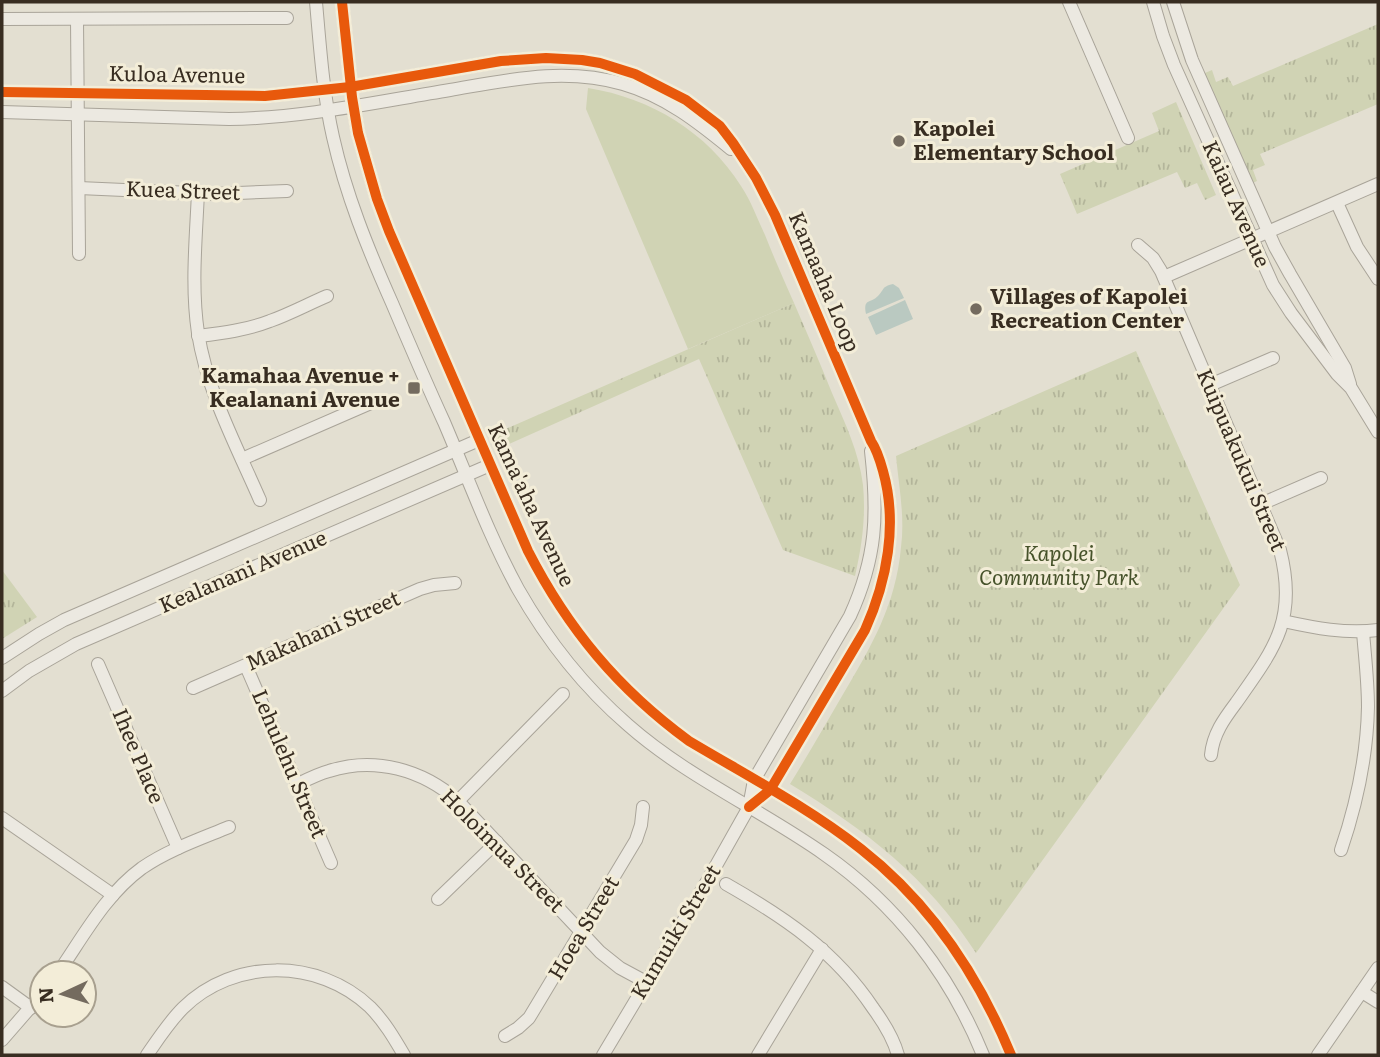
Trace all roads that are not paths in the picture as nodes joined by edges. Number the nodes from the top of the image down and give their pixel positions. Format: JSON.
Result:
{"nodes":[{"id":1,"x":316,"y":2,"type":"edge"},
{"id":2,"x":342,"y":2,"type":"edge"},
{"id":3,"x":1069,"y":2,"type":"edge"},
{"id":4,"x":1153,"y":2,"type":"edge"},
{"id":5,"x":1173,"y":2,"type":"edge"},
{"id":6,"x":287,"y":18,"type":"dead end"},
{"id":7,"x":2,"y":19,"type":"edge"},
{"id":8,"x":77,"y":20,"type":"junction"},
{"id":9,"x":350,"y":87,"type":"junction"},
{"id":10,"x":325,"y":90,"type":"junction"},
{"id":11,"x":2,"y":92,"type":"edge"},
{"id":12,"x":78,"y":93,"type":"junction"},
{"id":13,"x":353,"y":106,"type":"junction"},
{"id":14,"x":328,"y":111,"type":"junction"},
{"id":15,"x":2,"y":112,"type":"edge"},
{"id":16,"x":78,"y":115,"type":"junction"},
{"id":17,"x":1128,"y":138,"type":"dead end"},
{"id":18,"x":745,"y":161,"type":"junction"},
{"id":19,"x":1378,"y":184,"type":"edge"},
{"id":20,"x":79,"y":188,"type":"junction"},
{"id":21,"x":287,"y":191,"type":"dead end"},
{"id":22,"x":198,"y":192,"type":"junction"},
{"id":23,"x":1337,"y":202,"type":"junction"},
{"id":24,"x":1269,"y":233,"type":"junction"},
{"id":25,"x":1252,"y":240,"type":"junction"},
{"id":26,"x":1138,"y":245,"type":"dead end"},
{"id":27,"x":79,"y":254,"type":"dead end"},
{"id":28,"x":1164,"y":277,"type":"junction"},
{"id":29,"x":1378,"y":279,"type":"edge"},
{"id":30,"x":327,"y":296,"type":"dead end"},
{"id":31,"x":198,"y":336,"type":"junction"},
{"id":32,"x":1273,"y":358,"type":"dead end"},
{"id":33,"x":1210,"y":385,"type":"junction"},
{"id":34,"x":1351,"y":388,"type":"junction"},
{"id":35,"x":373,"y":402,"type":"dead end"},
{"id":36,"x":1378,"y":432,"type":"edge"},
{"id":37,"x":479,"y":440,"type":"junction"},
{"id":38,"x":871,"y":441,"type":"junction"},
{"id":39,"x":456,"y":450,"type":"junction"},
{"id":40,"x":242,"y":459,"type":"junction"},
{"id":41,"x":490,"y":465,"type":"junction"},
{"id":42,"x":467,"y":475,"type":"junction"},
{"id":43,"x":1321,"y":478,"type":"dead end"},
{"id":44,"x":260,"y":500,"type":"dead end"},
{"id":45,"x":1261,"y":504,"type":"junction"},
{"id":46,"x":455,"y":583,"type":"dead end"},
{"id":47,"x":1283,"y":621,"type":"junction"},
{"id":48,"x":1378,"y":630,"type":"edge"},
{"id":49,"x":1363,"y":632,"type":"junction"},
{"id":50,"x":2,"y":658,"type":"edge"},
{"id":51,"x":98,"y":664,"type":"dead end"},
{"id":52,"x":246,"y":666,"type":"junction"},
{"id":53,"x":193,"y":688,"type":"dead end"},
{"id":54,"x":2,"y":691,"type":"edge"},
{"id":55,"x":563,"y":694,"type":"dead end"},
{"id":56,"x":1211,"y":755,"type":"dead end"},
{"id":57,"x":754,"y":780,"type":"junction"},
{"id":58,"x":298,"y":784,"type":"junction"},
{"id":59,"x":771,"y":790,"type":"junction"},
{"id":60,"x":458,"y":801,"type":"junction"},
{"id":61,"x":643,"y":807,"type":"dead end"},
{"id":62,"x":749,"y":807,"type":"junction"},
{"id":63,"x":2,"y":818,"type":"edge"},
{"id":64,"x":229,"y":827,"type":"dead end"},
{"id":65,"x":498,"y":842,"type":"junction"},
{"id":66,"x":178,"y":848,"type":"junction"},
{"id":67,"x":1341,"y":850,"type":"dead end"},
{"id":68,"x":331,"y":863,"type":"dead end"},
{"id":69,"x":726,"y":884,"type":"dead end"},
{"id":70,"x":113,"y":895,"type":"junction"},
{"id":71,"x":438,"y":899,"type":"dead end"},
{"id":72,"x":582,"y":933,"type":"junction"},
{"id":73,"x":822,"y":949,"type":"junction"},
{"id":74,"x":68,"y":959,"type":"edge"},
{"id":75,"x":1378,"y":968,"type":"edge"},
{"id":76,"x":646,"y":982,"type":"junction"},
{"id":77,"x":2,"y":987,"type":"edge"},
{"id":78,"x":1362,"y":992,"type":"junction"},
{"id":79,"x":1378,"y":1002,"type":"edge"},
{"id":80,"x":28,"y":1006,"type":"edge"},
{"id":81,"x":28,"y":1011,"type":"edge"},
{"id":82,"x":505,"y":1036,"type":"dead end"},
{"id":83,"x":2,"y":1040,"type":"edge"},
{"id":84,"x":149,"y":1054,"type":"edge"},
{"id":85,"x":404,"y":1055,"type":"edge"},
{"id":86,"x":603,"y":1055,"type":"edge"},
{"id":87,"x":758,"y":1055,"type":"edge"},
{"id":88,"x":898,"y":1055,"type":"edge"},
{"id":89,"x":983,"y":1055,"type":"edge"},
{"id":90,"x":1011,"y":1055,"type":"edge"},
{"id":91,"x":1318,"y":1055,"type":"edge"}],
"edges":[{"from":1,"to":10,"type":"street"},
{"from":2,"to":9,"type":"street","name":"Kama'aha Avenue"},
{"from":3,"to":17,"type":"street"},
{"from":4,"to":25,"type":"street","name":"Kaiau Avenue"},
{"from":5,"to":24,"type":"street","name":"Kaiau Avenue"},
{"from":6,"to":8,"type":"street"},
{"from":7,"to":8,"type":"street"},
{"from":8,"to":12,"type":"street"},
{"from":9,"to":10,"type":"street","name":"Kuloa Avenue"},
{"from":9,"to":13,"type":"street","name":"Kama'aha Avenue"},
{"from":9,"to":18,"type":"street","name":"Kamaaha Loop"},
{"from":10,"to":12,"type":"street","name":"Kuloa Avenue"},
{"from":10,"to":14,"type":"street"},
{"from":11,"to":12,"type":"street","name":"Kuloa Avenue"},
{"from":12,"to":16,"type":"street"},
{"from":13,"to":14,"type":"street","name":"Kuloa Avenue"},
{"from":13,"to":18,"type":"street","name":"Kamaaha Loop"},
{"from":13,"to":37,"type":"street","name":"Kama'aha Avenue"},
{"from":14,"to":16,"type":"street","name":"Kuloa Avenue"},
{"from":14,"to":39,"type":"street"},
{"from":15,"to":16,"type":"street","name":"Kuloa Avenue"},
{"from":16,"to":20,"type":"street"},
{"from":18,"to":38,"type":"street","name":"Kamaaha Loop"},
{"from":19,"to":23,"type":"street"},
{"from":20,"to":22,"type":"street","name":"Kuea Street"},
{"from":20,"to":27,"type":"street"},
{"from":21,"to":22,"type":"street","name":"Kuea Street"},
{"from":22,"to":31,"type":"street"},
{"from":23,"to":24,"type":"street"},
{"from":23,"to":29,"type":"street"},
{"from":24,"to":25,"type":"street"},
{"from":24,"to":34,"type":"street","name":"Kaiau Avenue"},
{"from":25,"to":28,"type":"street"},
{"from":25,"to":34,"type":"street","name":"Kaiau Avenue"},
{"from":26,"to":28,"type":"street","name":"Kuipuakukui Street"},
{"from":28,"to":33,"type":"street","name":"Kuipuakukui Street"},
{"from":30,"to":31,"type":"street"},
{"from":31,"to":40,"type":"street"},
{"from":32,"to":33,"type":"street"},
{"from":33,"to":45,"type":"street","name":"Kuipuakukui Street"},
{"from":34,"to":36,"type":"street","name":"Kaiau Avenue"},
{"from":35,"to":40,"type":"street"},
{"from":37,"to":39,"type":"street","name":"Kealanani Avenue"},
{"from":37,"to":41,"type":"street","name":"Kama'aha Avenue"},
{"from":38,"to":57,"type":"street","name":"Kamaaha Loop"},
{"from":38,"to":59,"type":"street","name":"Kamaaha Loop"},
{"from":39,"to":42,"type":"street"},
{"from":39,"to":50,"type":"street","name":"Kealanani Avenue"},
{"from":40,"to":44,"type":"street"},
{"from":41,"to":42,"type":"street","name":"Kealanani Avenue"},
{"from":41,"to":57,"type":"street","name":"Kama'aha Avenue"},
{"from":42,"to":54,"type":"street","name":"Kealanani Avenue"},
{"from":42,"to":62,"type":"street"},
{"from":43,"to":45,"type":"street"},
{"from":45,"to":47,"type":"street","name":"Kuipuakukui Street"},
{"from":46,"to":52,"type":"street","name":"Makahani Street"},
{"from":47,"to":49,"type":"street"},
{"from":47,"to":56,"type":"street","name":"Kuipuakukui Street"},
{"from":48,"to":49,"type":"street"},
{"from":49,"to":67,"type":"street"},
{"from":51,"to":66,"type":"street","name":"Ihee Place"},
{"from":52,"to":53,"type":"street","name":"Makahani Street"},
{"from":52,"to":58,"type":"street","name":"Lehulehu Street"},
{"from":55,"to":60,"type":"street"},
{"from":57,"to":59,"type":"street","name":"Kama'aha Avenue"},
{"from":57,"to":62,"type":"street","name":"Kamaaha Loop"},
{"from":58,"to":60,"type":"street","name":"Holoimua Street"},
{"from":58,"to":68,"type":"street","name":"Lehulehu Street"},
{"from":59,"to":62,"type":"street","name":"Kamaaha Loop"},
{"from":59,"to":90,"type":"street","name":"Kama'aha Avenue"},
{"from":60,"to":65,"type":"street","name":"Holoimua Street"},
{"from":61,"to":72,"type":"street","name":"Hoea Street"},
{"from":62,"to":76,"type":"street","name":"Kumuiki Street"},
{"from":62,"to":89,"type":"street"},
{"from":63,"to":70,"type":"street"},
{"from":64,"to":66,"type":"street"},
{"from":65,"to":71,"type":"street"},
{"from":65,"to":72,"type":"street","name":"Holoimua Street"},
{"from":66,"to":70,"type":"street"},
{"from":69,"to":73,"type":"street"},
{"from":70,"to":74,"type":"street"},
{"from":72,"to":76,"type":"street","name":"Holoimua Street"},
{"from":72,"to":82,"type":"street","name":"Hoea Street"},
{"from":73,"to":87,"type":"street"},
{"from":73,"to":88,"type":"street"},
{"from":75,"to":78,"type":"street"},
{"from":76,"to":86,"type":"street","name":"Kumuiki Street"},
{"from":77,"to":80,"type":"street"},
{"from":78,"to":79,"type":"street"},
{"from":78,"to":91,"type":"street"},
{"from":81,"to":83,"type":"street"},
{"from":84,"to":85,"type":"street"}]}
